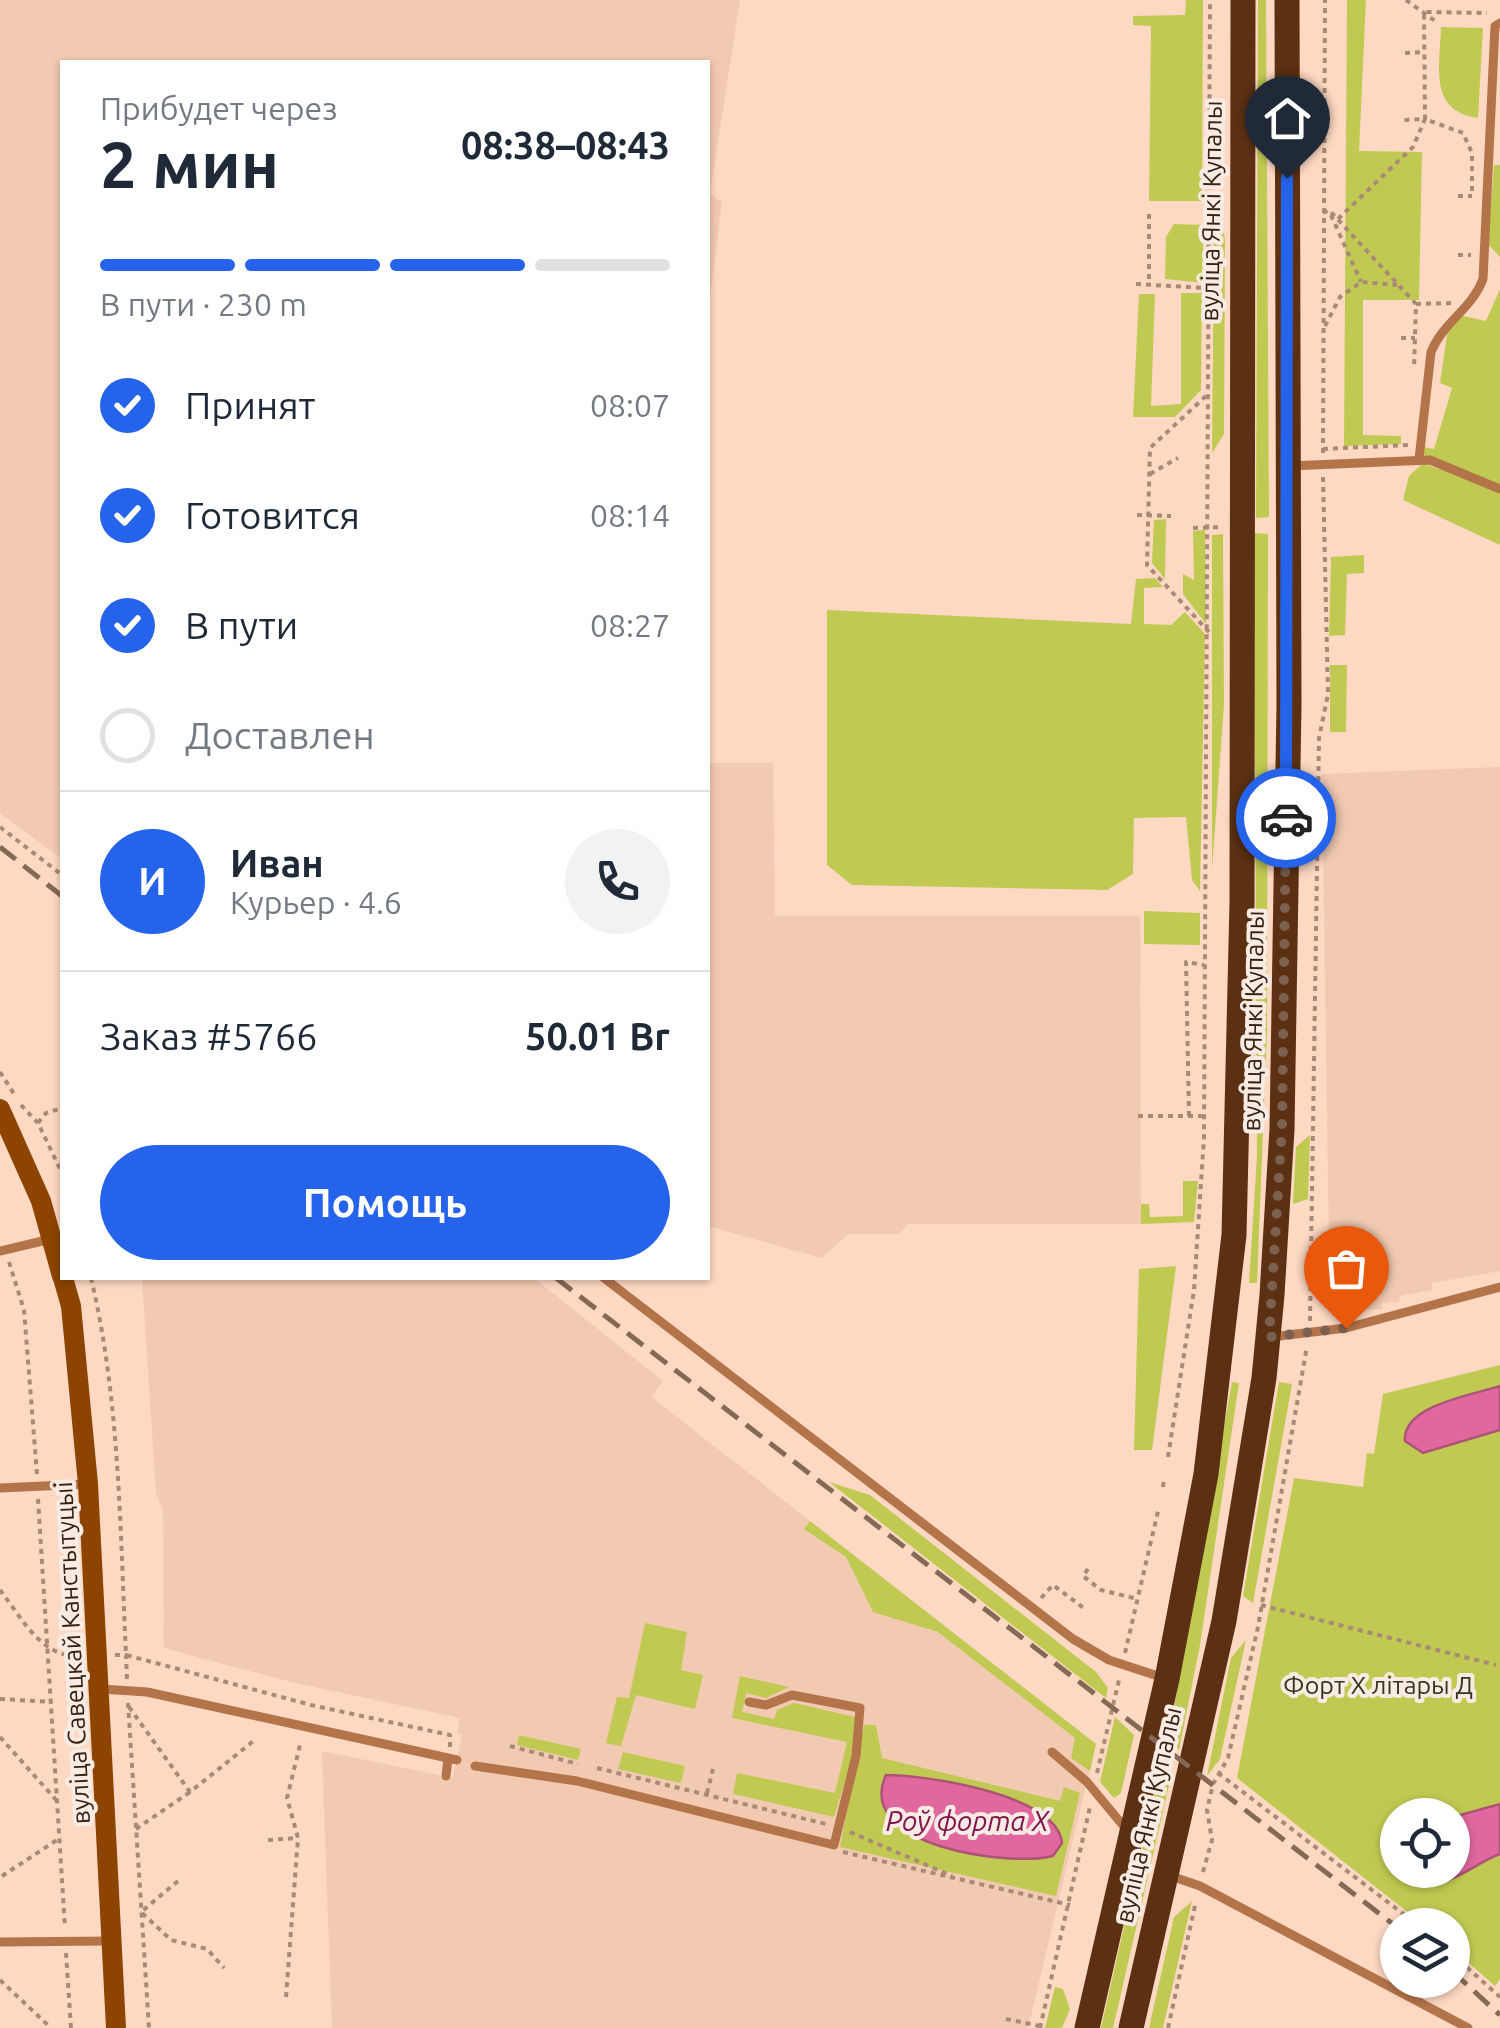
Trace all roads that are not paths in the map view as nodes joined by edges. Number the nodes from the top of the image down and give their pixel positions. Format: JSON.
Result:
{"nodes":[{"id":1,"x":1243,"y":0,"type":"edge"},
{"id":2,"x":1287,"y":0,"type":"edge"},
{"id":3,"x":1500,"y":23,"type":"edge"},
{"id":4,"x":1419,"y":459,"type":"junction"},
{"id":5,"x":1288,"y":466,"type":"junction"},
{"id":6,"x":1500,"y":489,"type":"edge"},
{"id":7,"x":0,"y":1109,"type":"edge"},
{"id":8,"x":52,"y":1239,"type":"junction"},
{"id":9,"x":3,"y":1251,"type":"edge"},
{"id":10,"x":60,"y":1267,"type":"edge"},
{"id":11,"x":64,"y":1280,"type":"edge"},
{"id":12,"x":607,"y":1280,"type":"edge"},
{"id":13,"x":1500,"y":1287,"type":"edge"},
{"id":14,"x":1226,"y":1333,"type":"junction"},
{"id":15,"x":1269,"y":1337,"type":"junction"},
{"id":16,"x":88,"y":1484,"type":"junction"},
{"id":17,"x":0,"y":1488,"type":"edge"},
{"id":18,"x":1166,"y":1678,"type":"junction"},
{"id":19,"x":98,"y":1689,"type":"junction"},
{"id":20,"x":749,"y":1702,"type":"dead end"},
{"id":21,"x":1052,"y":1752,"type":"dead end"},
{"id":22,"x":475,"y":1766,"type":"dead end"},
{"id":23,"x":446,"y":1776,"type":"dead end"},
{"id":24,"x":1131,"y":1835,"type":"junction"},
{"id":25,"x":1166,"y":1874,"type":"junction"},
{"id":26,"x":113,"y":1941,"type":"junction"},
{"id":27,"x":0,"y":1942,"type":"edge"},
{"id":28,"x":116,"y":2028,"type":"edge"},
{"id":29,"x":1087,"y":2028,"type":"edge"},
{"id":30,"x":1130,"y":2028,"type":"edge"},
{"id":31,"x":1468,"y":2028,"type":"edge"}],
"edges":[{"from":1,"to":14,"type":"main road","name":"вуліца Янкі Купалы"},
{"from":2,"to":5,"type":"main road","name":"вуліца Янкі Купалы"},
{"from":3,"to":4,"type":"lane"},
{"from":4,"to":5,"type":"lane"},
{"from":4,"to":6,"type":"lane"},
{"from":5,"to":15,"type":"main road","name":"вуліца Янкі Купалы"},
{"from":7,"to":8,"type":"main road","name":"вуліца Савецкай Канстытуцыі"},
{"from":8,"to":9,"type":"lane"},
{"from":8,"to":10,"type":"main road","name":"вуліца Савецкай Канстытуцыі"},
{"from":11,"to":16,"type":"main road","name":"вуліца Савецкай Канстытуцыі"},
{"from":12,"to":18,"type":"lane"},
{"from":13,"to":15,"type":"lane"},
{"from":14,"to":15,"type":"main road"},
{"from":14,"to":18,"type":"main road","name":"вуліца Янкі Купалы"},
{"from":15,"to":25,"type":"main road","name":"вуліца Янкі Купалы"},
{"from":16,"to":17,"type":"lane"},
{"from":16,"to":19,"type":"main road","name":"вуліца Савецкай Канстытуцыі"},
{"from":18,"to":24,"type":"main road","name":"вуліца Янкі Купалы"},
{"from":19,"to":23,"type":"lane"},
{"from":19,"to":26,"type":"main road","name":"вуліца Савецкай Канстытуцыі"},
{"from":20,"to":22,"type":"lane"},
{"from":21,"to":24,"type":"lane"},
{"from":24,"to":29,"type":"main road","name":"вуліца Янкі Купалы"},
{"from":25,"to":30,"type":"main road","name":"вуліца Янкі Купалы"},
{"from":25,"to":31,"type":"lane"},
{"from":26,"to":27,"type":"lane"},
{"from":26,"to":28,"type":"main road","name":"вуліца Савецкай Канстытуцыі"}]}
